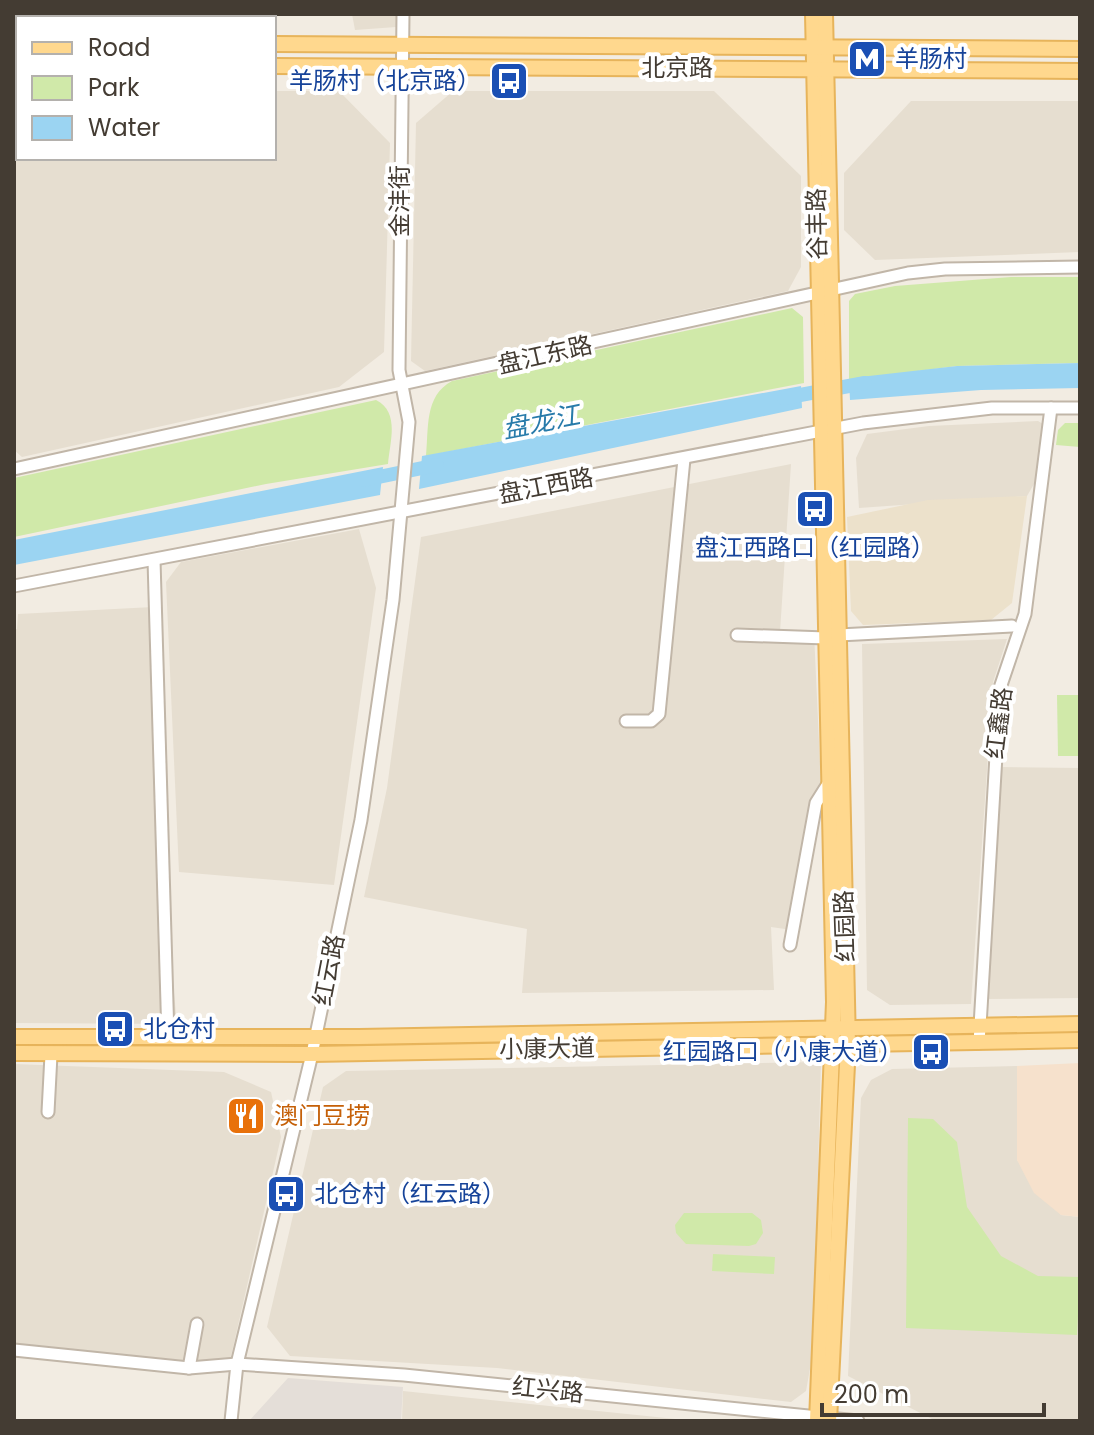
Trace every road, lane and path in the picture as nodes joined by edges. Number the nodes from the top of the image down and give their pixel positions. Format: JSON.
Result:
{"nodes":[{"id":1,"x":403,"y":14,"type":"edge"},
{"id":2,"x":813,"y":14,"type":"edge"},
{"id":3,"x":825,"y":14,"type":"edge"},
{"id":4,"x":276,"y":44,"type":"edge"},
{"id":5,"x":403,"y":46,"type":"junction"},
{"id":6,"x":820,"y":49,"type":"junction"},
{"id":7,"x":1080,"y":49,"type":"edge"},
{"id":8,"x":276,"y":66,"type":"edge"},
{"id":9,"x":401,"y":67,"type":"junction"},
{"id":10,"x":820,"y":68,"type":"junction"},
{"id":11,"x":1080,"y":71,"type":"edge"},
{"id":12,"x":1080,"y":267,"type":"edge"},
{"id":13,"x":826,"y":291,"type":"junction"},
{"id":14,"x":403,"y":387,"type":"junction"},
{"id":15,"x":1051,"y":408,"type":"junction"},
{"id":16,"x":1080,"y":408,"type":"edge"},
{"id":17,"x":828,"y":409,"type":"junction"},
{"id":18,"x":409,"y":422,"type":"joint"},
{"id":19,"x":829,"y":432,"type":"junction"},
{"id":20,"x":684,"y":459,"type":"junction"},
{"id":21,"x":14,"y":469,"type":"edge"},
{"id":22,"x":401,"y":514,"type":"junction"},
{"id":23,"x":154,"y":560,"type":"junction"},
{"id":24,"x":14,"y":586,"type":"edge"},
{"id":25,"x":1012,"y":626,"type":"dead end"},
{"id":26,"x":737,"y":635,"type":"dead end"},
{"id":27,"x":832,"y":636,"type":"junction"},
{"id":28,"x":626,"y":721,"type":"dead end"},
{"id":29,"x":828,"y":784,"type":"junction"},
{"id":30,"x":790,"y":945,"type":"dead end"},
{"id":31,"x":1080,"y":1024,"type":"edge"},
{"id":32,"x":979,"y":1027,"type":"junction"},
{"id":33,"x":840,"y":1030,"type":"junction"},
{"id":34,"x":14,"y":1037,"type":"edge"},
{"id":35,"x":315,"y":1037,"type":"junction"},
{"id":36,"x":168,"y":1038,"type":"junction"},
{"id":37,"x":1080,"y":1040,"type":"edge"},
{"id":38,"x":979,"y":1043,"type":"junction"},
{"id":39,"x":841,"y":1046,"type":"junction"},
{"id":40,"x":14,"y":1053,"type":"edge"},
{"id":41,"x":312,"y":1054,"type":"junction"},
{"id":42,"x":51,"y":1055,"type":"junction"},
{"id":43,"x":48,"y":1112,"type":"dead end"},
{"id":44,"x":197,"y":1324,"type":"dead end"},
{"id":45,"x":14,"y":1350,"type":"edge"},
{"id":46,"x":237,"y":1364,"type":"junction"},
{"id":47,"x":189,"y":1368,"type":"junction"},
{"id":48,"x":823,"y":1419,"type":"edge"},
{"id":49,"x":231,"y":1421,"type":"edge"},
{"id":50,"x":858,"y":1421,"type":"edge"}],
"edges":[{"from":1,"to":5,"type":"street","name":"金沣街"},
{"from":2,"to":6,"type":"main road","name":"谷丰路"},
{"from":3,"to":6,"type":"main road","name":"谷丰路"},
{"from":4,"to":5,"type":"main road","name":"北京路"},
{"from":5,"to":6,"type":"main road","name":"北京路"},
{"from":5,"to":9,"type":"street","name":"金沣街"},
{"from":6,"to":7,"type":"main road","name":"北京路"},
{"from":6,"to":10,"type":"main road","name":"谷丰路"},
{"from":8,"to":9,"type":"main road","name":"北京路"},
{"from":9,"to":10,"type":"main road","name":"北京路"},
{"from":9,"to":14,"type":"street","name":"金沣街"},
{"from":10,"to":11,"type":"main road","name":"北京路"},
{"from":10,"to":13,"type":"main road","name":"谷丰路"},
{"from":12,"to":13,"type":"street","name":"盘江东路"},
{"from":13,"to":14,"type":"street","name":"盘江东路"},
{"from":13,"to":17,"type":"main road","name":"谷丰路"},
{"from":13,"to":17,"type":"main road","name":"谷丰路"},
{"from":14,"to":18,"type":"street","name":"金沣街"},
{"from":14,"to":21,"type":"street","name":"盘江东路"},
{"from":15,"to":16,"type":"street","name":"盘江西路"},
{"from":15,"to":19,"type":"street","name":"盘江西路"},
{"from":15,"to":32,"type":"street","name":"红鑫路"},
{"from":17,"to":19,"type":"main road","name":"谷丰路"},
{"from":18,"to":22,"type":"street","name":"红云路"},
{"from":19,"to":20,"type":"street","name":"盘江西路"},
{"from":19,"to":27,"type":"main road","name":"红园路"},
{"from":20,"to":22,"type":"street","name":"盘江西路"},
{"from":20,"to":28,"type":"street"},
{"from":22,"to":23,"type":"street","name":"盘江西路"},
{"from":22,"to":35,"type":"street","name":"红云路"},
{"from":23,"to":24,"type":"street","name":"盘江西路"},
{"from":23,"to":36,"type":"street"},
{"from":25,"to":27,"type":"street"},
{"from":26,"to":27,"type":"street"},
{"from":27,"to":29,"type":"main road","name":"红园路"},
{"from":27,"to":33,"type":"main road","name":"红园路"},
{"from":29,"to":30,"type":"street"},
{"from":29,"to":33,"type":"main road","name":"红园路"},
{"from":31,"to":32,"type":"main road","name":"小康大道"},
{"from":32,"to":33,"type":"main road","name":"小康大道"},
{"from":32,"to":38,"type":"street","name":"红鑫路"},
{"from":33,"to":35,"type":"main road","name":"小康大道"},
{"from":33,"to":39,"type":"main road","name":"红园路"},
{"from":34,"to":36,"type":"main road","name":"小康大道"},
{"from":35,"to":36,"type":"main road","name":"小康大道"},
{"from":35,"to":41,"type":"street","name":"红云路"},
{"from":37,"to":38,"type":"main road","name":"小康大道"},
{"from":38,"to":39,"type":"main road","name":"小康大道"},
{"from":39,"to":41,"type":"main road","name":"小康大道"},
{"from":39,"to":48,"type":"main road","name":"红园路"},
{"from":40,"to":42,"type":"main road","name":"小康大道"},
{"from":41,"to":42,"type":"main road","name":"小康大道"},
{"from":41,"to":46,"type":"street","name":"红云路"},
{"from":42,"to":43,"type":"street"},
{"from":44,"to":47,"type":"street"},
{"from":45,"to":47,"type":"street","name":"红兴路"},
{"from":46,"to":47,"type":"street","name":"红兴路"},
{"from":46,"to":48,"type":"street","name":"红兴路"},
{"from":46,"to":49,"type":"street","name":"红云路"},
{"from":48,"to":50,"type":"street","name":"红兴路"}]}
